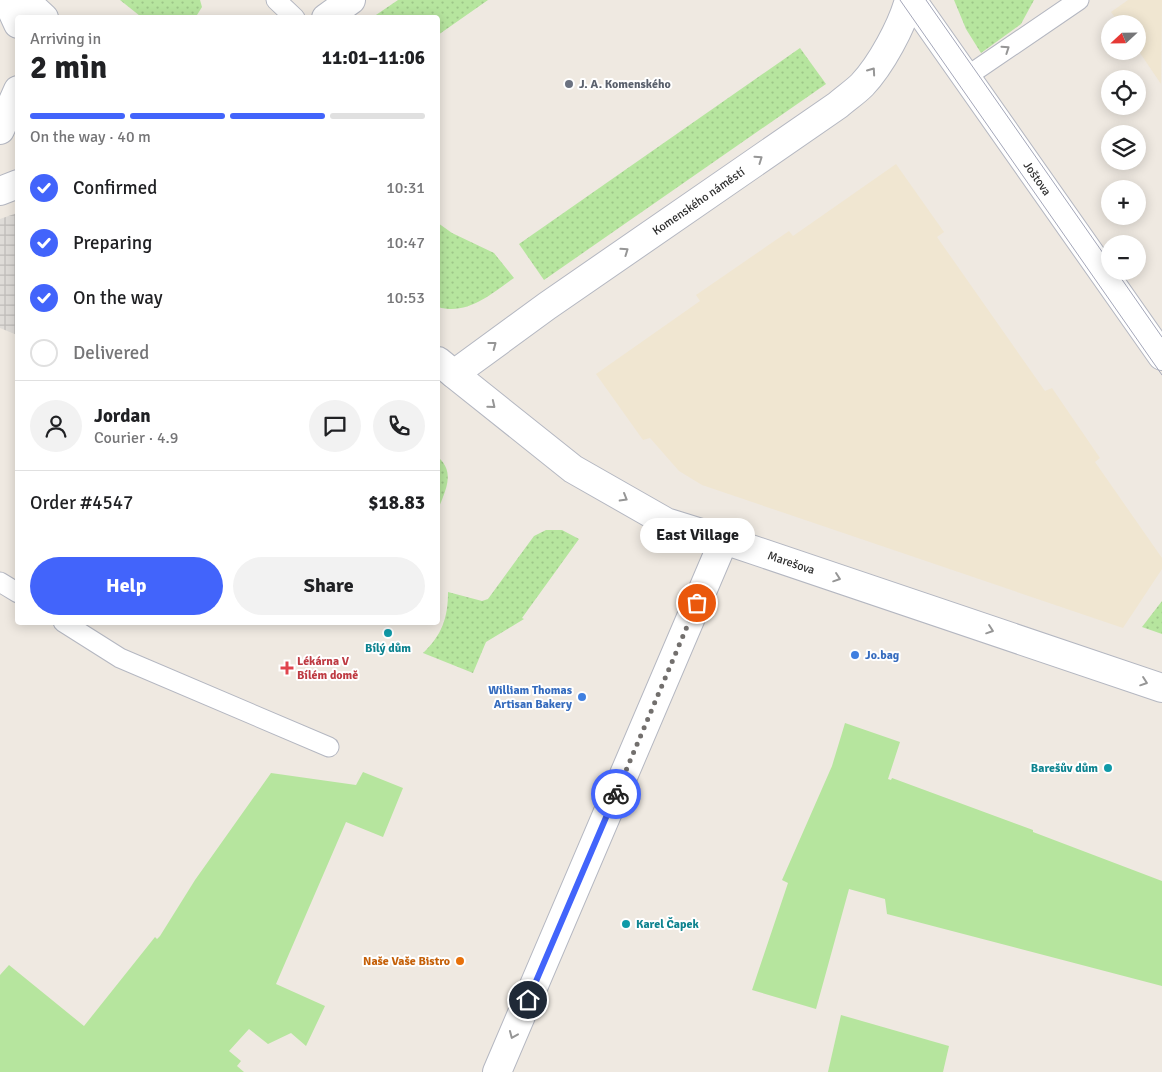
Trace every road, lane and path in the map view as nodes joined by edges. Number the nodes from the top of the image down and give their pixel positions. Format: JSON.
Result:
{"nodes":[{"id":1,"x":7,"y":0,"type":"edge"},
{"id":2,"x":25,"y":0,"type":"edge"},
{"id":3,"x":276,"y":0,"type":"edge"},
{"id":4,"x":351,"y":0,"type":"edge"},
{"id":5,"x":911,"y":0,"type":"edge"},
{"id":6,"x":1079,"y":0,"type":"edge"},
{"id":7,"x":41,"y":15,"type":"edge"},
{"id":8,"x":292,"y":15,"type":"edge"},
{"id":9,"x":330,"y":15,"type":"edge"},
{"id":10,"x":15,"y":17,"type":"edge"},
{"id":11,"x":966,"y":77,"type":"junction"},
{"id":12,"x":15,"y":97,"type":"edge"},
{"id":13,"x":0,"y":130,"type":"edge"},
{"id":14,"x":15,"y":185,"type":"edge"},
{"id":15,"x":0,"y":190,"type":"edge"},
{"id":16,"x":1162,"y":356,"type":"edge"},
{"id":17,"x":446,"y":368,"type":"edge"},
{"id":18,"x":724,"y":540,"type":"junction"},
{"id":19,"x":0,"y":582,"type":"edge"},
{"id":20,"x":15,"y":592,"type":"edge"},
{"id":21,"x":69,"y":625,"type":"edge"},
{"id":22,"x":1162,"y":688,"type":"edge"},
{"id":23,"x":328,"y":747,"type":"dead end"},
{"id":24,"x":497,"y":1072,"type":"edge"}],
"edges":[{"from":1,"to":10,"type":"street"},
{"from":2,"to":7,"type":"street"},
{"from":3,"to":8,"type":"lane"},
{"from":4,"to":9,"type":"street"},
{"from":5,"to":11,"type":"street","name":"Joštova"},
{"from":17,"to":5,"type":"street","name":"Komenského náměstí","one_way":true},
{"from":11,"to":6,"type":"lane","one_way":true},
{"from":11,"to":16,"type":"street","name":"Joštova"},
{"from":12,"to":13,"type":"street"},
{"from":14,"to":15,"type":"street"},
{"from":17,"to":18,"type":"street","name":"Marešova","one_way":true},
{"from":18,"to":22,"type":"street","name":"Marešova","one_way":true},
{"from":18,"to":24,"type":"street","one_way":true},
{"from":19,"to":20,"type":"lane"},
{"from":21,"to":23,"type":"lane"}]}
